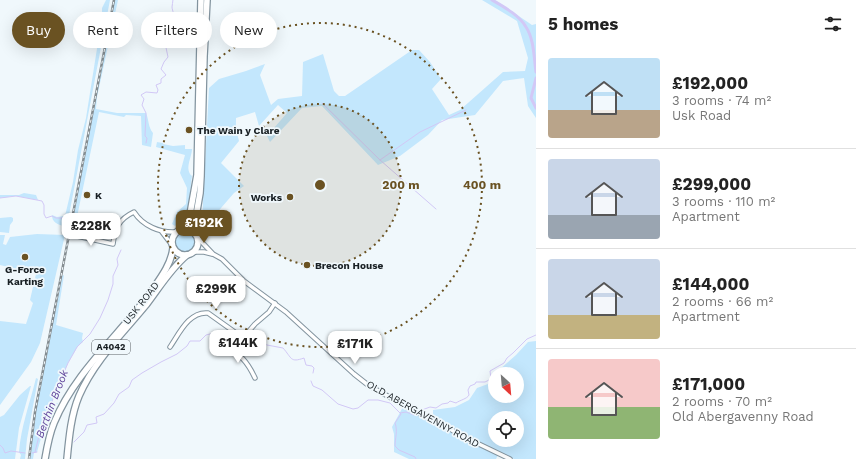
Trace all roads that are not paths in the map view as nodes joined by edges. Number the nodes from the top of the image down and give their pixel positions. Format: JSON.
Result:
{"nodes":[{"id":1,"x":201,"y":0,"type":"edge"},
{"id":2,"x":207,"y":0,"type":"edge"},
{"id":3,"x":179,"y":230,"type":"junction"},
{"id":4,"x":162,"y":232,"type":"junction"},
{"id":5,"x":77,"y":236,"type":"dead end"},
{"id":6,"x":196,"y":236,"type":"junction"},
{"id":7,"x":172,"y":247,"type":"junction"},
{"id":8,"x":190,"y":254,"type":"junction"},
{"id":9,"x":213,"y":254,"type":"junction"},
{"id":10,"x":275,"y":304,"type":"junction"},
{"id":11,"x":243,"y":338,"type":"junction"},
{"id":12,"x":170,"y":347,"type":"dead end"},
{"id":13,"x":223,"y":347,"type":"dead end"},
{"id":14,"x":234,"y":351,"type":"junction"},
{"id":15,"x":255,"y":378,"type":"dead end"},
{"id":16,"x":46,"y":459,"type":"edge"},
{"id":17,"x":67,"y":459,"type":"edge"},
{"id":18,"x":510,"y":459,"type":"edge"}],
"edges":[{"from":1,"to":3,"type":"highway"},
{"from":2,"to":6,"type":"highway"},
{"from":3,"to":4,"type":"street"},
{"from":3,"to":6,"type":"highway"},
{"from":3,"to":7,"type":"highway"},
{"from":4,"to":5,"type":"street"},
{"from":4,"to":7,"type":"street"},
{"from":6,"to":8,"type":"highway"},
{"from":6,"to":9,"type":"street","name":"OLD ABERGAVENNY ROAD"},
{"from":7,"to":8,"type":"highway"},
{"from":7,"to":16,"type":"highway","name":"USK ROAD","number":"A4042"},
{"from":8,"to":9,"type":"street"},
{"from":8,"to":17,"type":"highway","name":"USK ROAD","number":"A4042"},
{"from":9,"to":10,"type":"street","name":"OLD ABERGAVENNY ROAD"},
{"from":10,"to":11,"type":"street"},
{"from":10,"to":18,"type":"street","name":"OLD ABERGAVENNY ROAD"},
{"from":11,"to":12,"type":"street"},
{"from":11,"to":14,"type":"street"},
{"from":13,"to":14,"type":"street"},
{"from":14,"to":15,"type":"street"}]}
